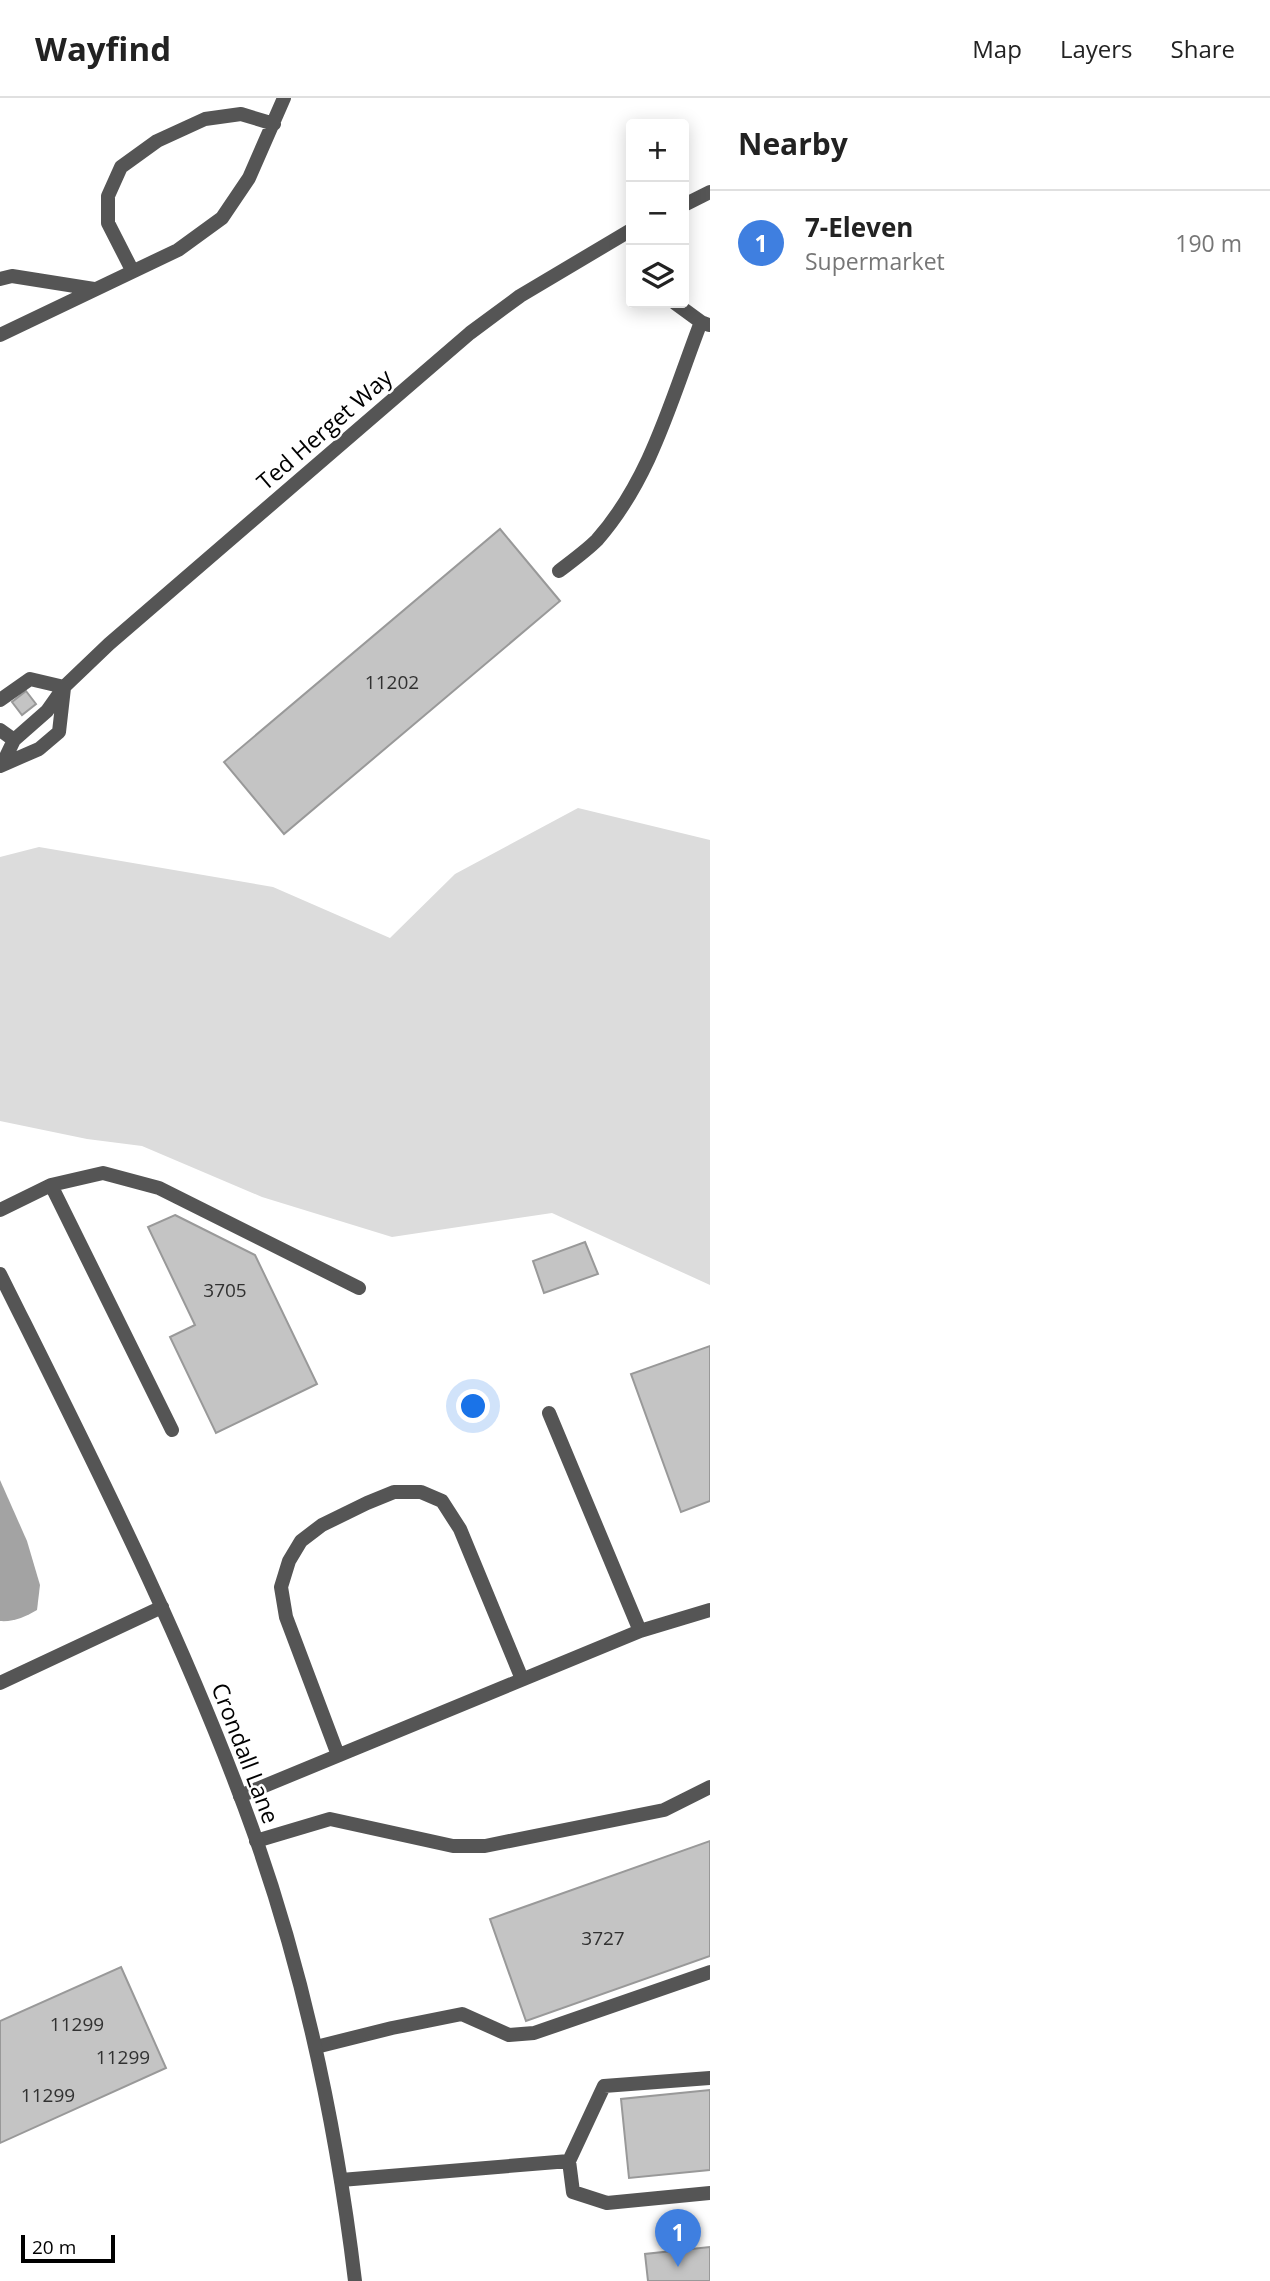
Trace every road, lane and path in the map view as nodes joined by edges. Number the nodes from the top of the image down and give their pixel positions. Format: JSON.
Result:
{"nodes":[{"id":1,"x":284,"y":98,"type":"edge"},
{"id":2,"x":274,"y":124,"type":"junction"},
{"id":3,"x":710,"y":192,"type":"edge"},
{"id":4,"x":689,"y":202,"type":"edge"},
{"id":5,"x":626,"y":236,"type":"edge"},
{"id":6,"x":132,"y":270,"type":"junction"},
{"id":7,"x":0,"y":279,"type":"edge"},
{"id":8,"x":94,"y":289,"type":"junction"},
{"id":9,"x":682,"y":308,"type":"edge"},
{"id":10,"x":705,"y":324,"type":"edge"},
{"id":11,"x":0,"y":335,"type":"edge"},
{"id":12,"x":559,"y":571,"type":"dead end"},
{"id":13,"x":64,"y":687,"type":"junction"},
{"id":14,"x":0,"y":700,"type":"edge"},
{"id":15,"x":0,"y":730,"type":"edge"},
{"id":16,"x":14,"y":740,"type":"junction"},
{"id":17,"x":2,"y":764,"type":"edge"},
{"id":18,"x":51,"y":1185,"type":"junction"},
{"id":19,"x":0,"y":1210,"type":"edge"},
{"id":20,"x":0,"y":1274,"type":"edge"},
{"id":21,"x":359,"y":1288,"type":"dead end"},
{"id":22,"x":549,"y":1413,"type":"dead end"},
{"id":23,"x":172,"y":1430,"type":"dead end"},
{"id":24,"x":162,"y":1607,"type":"junction"},
{"id":25,"x":710,"y":1610,"type":"edge"},
{"id":26,"x":640,"y":1631,"type":"junction"},
{"id":27,"x":522,"y":1679,"type":"junction"},
{"id":28,"x":0,"y":1684,"type":"edge"},
{"id":29,"x":338,"y":1755,"type":"junction"},
{"id":30,"x":710,"y":1787,"type":"edge"},
{"id":31,"x":240,"y":1796,"type":"junction"},
{"id":32,"x":256,"y":1841,"type":"junction"},
{"id":33,"x":710,"y":1972,"type":"edge"},
{"id":34,"x":316,"y":2048,"type":"junction"},
{"id":35,"x":710,"y":2078,"type":"edge"},
{"id":36,"x":569,"y":2161,"type":"junction"},
{"id":37,"x":341,"y":2180,"type":"junction"},
{"id":38,"x":710,"y":2193,"type":"edge"},
{"id":39,"x":355,"y":2281,"type":"edge"}],
"edges":[{"from":1,"to":2,"type":"street"},
{"from":2,"to":6,"type":"street"},
{"from":2,"to":6,"type":"street"},
{"from":3,"to":4,"type":"street"},
{"from":5,"to":13,"type":"street","name":"Ted Herget Way"},
{"from":6,"to":8,"type":"street"},
{"from":7,"to":8,"type":"street"},
{"from":8,"to":11,"type":"street"},
{"from":9,"to":10,"type":"street"},
{"from":10,"to":12,"type":"street"},
{"from":13,"to":14,"type":"street"},
{"from":13,"to":16,"type":"street","name":"Ted Herget Way"},
{"from":13,"to":17,"type":"street","name":"Ted Herget Way"},
{"from":15,"to":16,"type":"street"},
{"from":16,"to":17,"type":"street","name":"Ted Herget Way"},
{"from":18,"to":19,"type":"street"},
{"from":18,"to":21,"type":"street"},
{"from":18,"to":23,"type":"street"},
{"from":20,"to":24,"type":"street","name":"Crondall Lane"},
{"from":22,"to":26,"type":"street"},
{"from":24,"to":28,"type":"street"},
{"from":24,"to":31,"type":"street","name":"Crondall Lane"},
{"from":25,"to":26,"type":"street"},
{"from":26,"to":27,"type":"street"},
{"from":27,"to":29,"type":"street"},
{"from":27,"to":29,"type":"street"},
{"from":29,"to":31,"type":"street"},
{"from":30,"to":32,"type":"street"},
{"from":31,"to":32,"type":"street","name":"Crondall Lane"},
{"from":32,"to":34,"type":"street","name":"Crondall Lane"},
{"from":33,"to":34,"type":"street"},
{"from":34,"to":37,"type":"street","name":"Crondall Lane"},
{"from":35,"to":36,"type":"street"},
{"from":36,"to":37,"type":"street"},
{"from":36,"to":38,"type":"street"},
{"from":37,"to":39,"type":"street","name":"Crondall Lane"}]}
